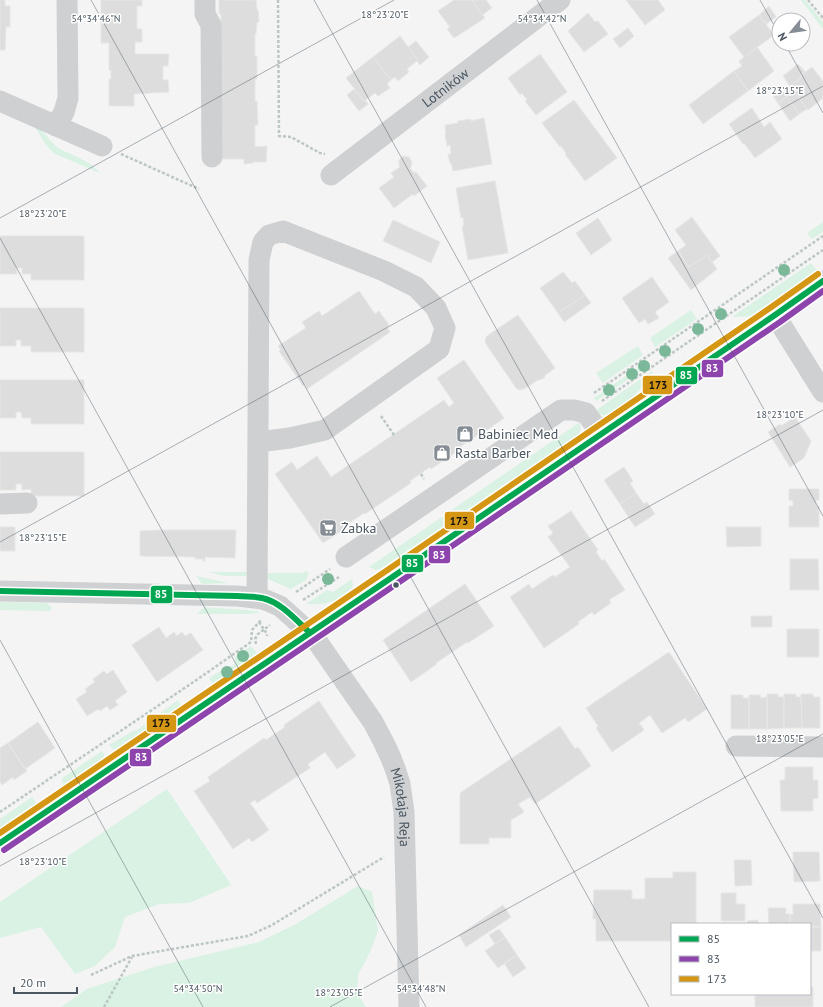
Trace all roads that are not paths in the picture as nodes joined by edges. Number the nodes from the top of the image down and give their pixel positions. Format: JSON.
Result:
{"nodes":[{"id":1,"x":67,"y":0,"type":"edge"},
{"id":2,"x":205,"y":0,"type":"edge"},
{"id":3,"x":560,"y":0,"type":"edge"},
{"id":4,"x":0,"y":101,"type":"edge"},
{"id":5,"x":56,"y":126,"type":"junction"},
{"id":6,"x":102,"y":146,"type":"road end"},
{"id":7,"x":212,"y":157,"type":"dead end"},
{"id":8,"x":331,"y":176,"type":"dead end"},
{"id":9,"x":823,"y":282,"type":"edge"},
{"id":10,"x":775,"y":316,"type":"junction"},
{"id":11,"x":823,"y":392,"type":"edge"},
{"id":12,"x":601,"y":434,"type":"junction"},
{"id":13,"x":258,"y":442,"type":"junction"},
{"id":14,"x":0,"y":504,"type":"edge"},
{"id":15,"x":27,"y":504,"type":"dead end"},
{"id":16,"x":346,"y":557,"type":"dead end"},
{"id":17,"x":0,"y":591,"type":"edge"},
{"id":18,"x":257,"y":598,"type":"junction"},
{"id":19,"x":310,"y":633,"type":"junction"},
{"id":20,"x":736,"y":746,"type":"dead end"},
{"id":21,"x":823,"y":747,"type":"edge"},
{"id":22,"x":0,"y":843,"type":"edge"},
{"id":23,"x":409,"y":1007,"type":"edge"}],
"edges":[{"from":1,"to":5,"type":"street"},
{"from":2,"to":7,"type":"street"},
{"from":3,"to":8,"type":"street","name":"Lotników"},
{"from":4,"to":5,"type":"street"},
{"from":5,"to":6,"type":"street"},
{"from":9,"to":10,"type":"street"},
{"from":10,"to":11,"type":"street"},
{"from":10,"to":12,"type":"street"},
{"from":12,"to":16,"type":"street"},
{"from":12,"to":19,"type":"street"},
{"from":13,"to":13,"type":"street"},
{"from":13,"to":18,"type":"street"},
{"from":14,"to":15,"type":"street"},
{"from":17,"to":18,"type":"street","name":"Mikołaja Reja"},
{"from":18,"to":19,"type":"street","name":"Mikołaja Reja"},
{"from":19,"to":22,"type":"street"},
{"from":19,"to":23,"type":"street","name":"Mikołaja Reja"},
{"from":20,"to":21,"type":"street"}]}
